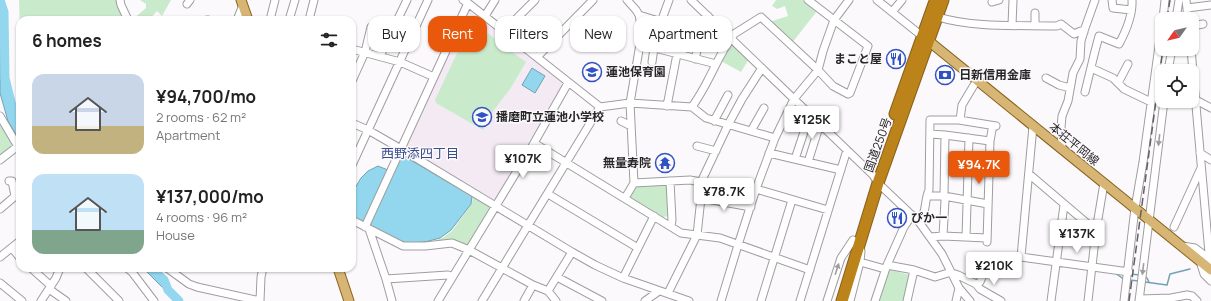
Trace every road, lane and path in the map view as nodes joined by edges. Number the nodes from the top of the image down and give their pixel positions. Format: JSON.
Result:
{"nodes":[{"id":1,"x":120,"y":0,"type":"edge"},
{"id":2,"x":276,"y":0,"type":"edge"},
{"id":3,"x":295,"y":0,"type":"edge"},
{"id":4,"x":314,"y":0,"type":"edge"},
{"id":5,"x":408,"y":0,"type":"edge"},
{"id":6,"x":428,"y":0,"type":"edge"},
{"id":7,"x":495,"y":0,"type":"edge"},
{"id":8,"x":535,"y":0,"type":"edge"},
{"id":9,"x":627,"y":0,"type":"edge"},
{"id":10,"x":669,"y":0,"type":"edge"},
{"id":11,"x":691,"y":0,"type":"edge"},
{"id":12,"x":808,"y":0,"type":"edge"},
{"id":13,"x":849,"y":0,"type":"edge"},
{"id":14,"x":877,"y":0,"type":"edge"},
{"id":15,"x":902,"y":0,"type":"edge"},
{"id":16,"x":936,"y":0,"type":"edge"},
{"id":17,"x":943,"y":0,"type":"edge"},
{"id":18,"x":1013,"y":0,"type":"edge"},
{"id":19,"x":1095,"y":0,"type":"edge"},
{"id":20,"x":1112,"y":0,"type":"edge"},
{"id":21,"x":1132,"y":0,"type":"edge"},
{"id":22,"x":1165,"y":0,"type":"edge"},
{"id":23,"x":1179,"y":0,"type":"edge"},
{"id":24,"x":1186,"y":0,"type":"edge"},
{"id":25,"x":465,"y":1,"type":"edge"},
{"id":26,"x":589,"y":1,"type":"edge"},
{"id":27,"x":242,"y":3,"type":"edge"},
{"id":28,"x":1211,"y":5,"type":"edge"},
{"id":29,"x":1186,"y":8,"type":"junction"},
{"id":30,"x":1131,"y":10,"type":"junction"},
{"id":31,"x":892,"y":12,"type":"junction"},
{"id":32,"x":1164,"y":12,"type":"edge"},
{"id":33,"x":1177,"y":12,"type":"edge"},
{"id":34,"x":1187,"y":12,"type":"edge"},
{"id":35,"x":1035,"y":13,"type":"dead end"},
{"id":36,"x":639,"y":15,"type":"joint"},
{"id":37,"x":126,"y":16,"type":"edge"},
{"id":38,"x":238,"y":16,"type":"edge"},
{"id":39,"x":247,"y":16,"type":"edge"},
{"id":40,"x":271,"y":16,"type":"edge"},
{"id":41,"x":290,"y":16,"type":"edge"},
{"id":42,"x":310,"y":16,"type":"edge"},
{"id":43,"x":485,"y":16,"type":"joint"},
{"id":44,"x":519,"y":16,"type":"edge"},
{"id":45,"x":642,"y":16,"type":"edge"},
{"id":46,"x":663,"y":16,"type":"edge"},
{"id":47,"x":708,"y":16,"type":"edge"},
{"id":48,"x":938,"y":16,"type":"junction"},
{"id":49,"x":487,"y":18,"type":"edge"},
{"id":50,"x":834,"y":20,"type":"junction"},
{"id":51,"x":495,"y":24,"type":"edge"},
{"id":52,"x":1203,"y":24,"type":"dead end"},
{"id":53,"x":1012,"y":25,"type":"junction"},
{"id":54,"x":1035,"y":25,"type":"junction"},
{"id":55,"x":1199,"y":25,"type":"edge"},
{"id":56,"x":1084,"y":32,"type":"junction"},
{"id":57,"x":732,"y":37,"type":"edge"},
{"id":58,"x":732,"y":39,"type":"edge"},
{"id":59,"x":926,"y":39,"type":"junction"},
{"id":60,"x":368,"y":40,"type":"edge"},
{"id":61,"x":356,"y":50,"type":"edge"},
{"id":62,"x":365,"y":52,"type":"junction"},
{"id":63,"x":531,"y":52,"type":"edge"},
{"id":64,"x":639,"y":52,"type":"edge"},
{"id":65,"x":653,"y":52,"type":"edge"},
{"id":66,"x":669,"y":52,"type":"edge"},
{"id":67,"x":697,"y":52,"type":"edge"},
{"id":68,"x":723,"y":52,"type":"edge"},
{"id":69,"x":677,"y":54,"type":"junction"},
{"id":70,"x":380,"y":56,"type":"junction"},
{"id":71,"x":1157,"y":56,"type":"edge"},
{"id":72,"x":537,"y":57,"type":"junction"},
{"id":73,"x":695,"y":59,"type":"junction"},
{"id":74,"x":400,"y":62,"type":"junction"},
{"id":75,"x":652,"y":62,"type":"dead end"},
{"id":76,"x":716,"y":64,"type":"junction"},
{"id":77,"x":1128,"y":64,"type":"dead end"},
{"id":78,"x":762,"y":68,"type":"junction"},
{"id":79,"x":1091,"y":68,"type":"junction"},
{"id":80,"x":818,"y":70,"type":"junction"},
{"id":81,"x":356,"y":72,"type":"edge"},
{"id":82,"x":434,"y":77,"type":"junction"},
{"id":83,"x":1046,"y":78,"type":"dead end"},
{"id":84,"x":977,"y":80,"type":"junction"},
{"id":85,"x":568,"y":83,"type":"junction"},
{"id":86,"x":1118,"y":83,"type":"junction"},
{"id":87,"x":1070,"y":88,"type":"junction"},
{"id":88,"x":1085,"y":92,"type":"dead end"},
{"id":89,"x":728,"y":95,"type":"dead end"},
{"id":90,"x":794,"y":99,"type":"junction"},
{"id":91,"x":1151,"y":102,"type":"junction"},
{"id":92,"x":1199,"y":102,"type":"edge"},
{"id":93,"x":630,"y":103,"type":"junction"},
{"id":94,"x":667,"y":106,"type":"junction"},
{"id":95,"x":600,"y":107,"type":"junction"},
{"id":96,"x":692,"y":107,"type":"junction"},
{"id":97,"x":764,"y":108,"type":"dead end"},
{"id":98,"x":1163,"y":108,"type":"edge"},
{"id":99,"x":1197,"y":108,"type":"edge"},
{"id":100,"x":1211,"y":108,"type":"edge"},
{"id":101,"x":810,"y":114,"type":"junction"},
{"id":102,"x":1,"y":120,"type":"edge"},
{"id":103,"x":960,"y":120,"type":"junction"},
{"id":104,"x":714,"y":121,"type":"junction"},
{"id":105,"x":820,"y":124,"type":"junction"},
{"id":106,"x":356,"y":125,"type":"edge"},
{"id":107,"x":728,"y":125,"type":"junction"},
{"id":108,"x":1033,"y":126,"type":"junction"},
{"id":109,"x":368,"y":130,"type":"junction"},
{"id":110,"x":751,"y":131,"type":"junction"},
{"id":111,"x":930,"y":134,"type":"junction"},
{"id":112,"x":945,"y":135,"type":"junction"},
{"id":113,"x":775,"y":138,"type":"junction"},
{"id":114,"x":968,"y":138,"type":"junction"},
{"id":115,"x":990,"y":141,"type":"junction"},
{"id":116,"x":16,"y":143,"type":"edge"},
{"id":117,"x":534,"y":143,"type":"junction"},
{"id":118,"x":697,"y":146,"type":"dead end"},
{"id":119,"x":401,"y":149,"type":"junction"},
{"id":120,"x":1062,"y":149,"type":"junction"},
{"id":121,"x":16,"y":150,"type":"edge"},
{"id":122,"x":847,"y":150,"type":"junction"},
{"id":123,"x":716,"y":151,"type":"junction"},
{"id":124,"x":769,"y":153,"type":"junction"},
{"id":125,"x":1200,"y":153,"type":"junction"},
{"id":126,"x":356,"y":156,"type":"edge"},
{"id":127,"x":795,"y":159,"type":"junction"},
{"id":128,"x":0,"y":160,"type":"edge"},
{"id":129,"x":1211,"y":160,"type":"edge"},
{"id":130,"x":808,"y":162,"type":"junction"},
{"id":131,"x":566,"y":163,"type":"junction"},
{"id":132,"x":1201,"y":168,"type":"junction"},
{"id":133,"x":841,"y":170,"type":"junction"},
{"id":134,"x":1029,"y":174,"type":"junction"},
{"id":135,"x":876,"y":179,"type":"junction"},
{"id":136,"x":9,"y":181,"type":"dead end"},
{"id":137,"x":670,"y":181,"type":"junction"},
{"id":138,"x":701,"y":182,"type":"junction"},
{"id":139,"x":634,"y":183,"type":"junction"},
{"id":140,"x":1104,"y":183,"type":"junction"},
{"id":141,"x":756,"y":189,"type":"junction"},
{"id":142,"x":16,"y":190,"type":"edge"},
{"id":143,"x":1204,"y":192,"type":"junction"},
{"id":144,"x":548,"y":194,"type":"junction"},
{"id":145,"x":16,"y":196,"type":"edge"},
{"id":146,"x":927,"y":196,"type":"junction"},
{"id":147,"x":944,"y":196,"type":"junction"},
{"id":148,"x":1211,"y":197,"type":"edge"},
{"id":149,"x":625,"y":198,"type":"junction"},
{"id":150,"x":701,"y":198,"type":"junction"},
{"id":151,"x":966,"y":199,"type":"junction"},
{"id":152,"x":792,"y":200,"type":"junction"},
{"id":153,"x":988,"y":204,"type":"junction"},
{"id":154,"x":1064,"y":205,"type":"junction"},
{"id":155,"x":496,"y":206,"type":"junction"},
{"id":156,"x":751,"y":207,"type":"junction"},
{"id":157,"x":1135,"y":208,"type":"junction"},
{"id":158,"x":0,"y":209,"type":"edge"},
{"id":159,"x":828,"y":210,"type":"junction"},
{"id":160,"x":912,"y":215,"type":"junction"},
{"id":161,"x":654,"y":216,"type":"junction"},
{"id":162,"x":1149,"y":220,"type":"junction"},
{"id":163,"x":356,"y":222,"type":"edge"},
{"id":164,"x":919,"y":222,"type":"junction"},
{"id":165,"x":529,"y":226,"type":"junction"},
{"id":166,"x":671,"y":226,"type":"junction"},
{"id":167,"x":1174,"y":226,"type":"dead end"},
{"id":168,"x":367,"y":228,"type":"junction"},
{"id":169,"x":1209,"y":229,"type":"edge"},
{"id":170,"x":1096,"y":231,"type":"junction"},
{"id":171,"x":697,"y":235,"type":"junction"},
{"id":172,"x":943,"y":236,"type":"junction"},
{"id":173,"x":930,"y":237,"type":"junction"},
{"id":174,"x":966,"y":237,"type":"junction"},
{"id":175,"x":857,"y":238,"type":"junction"},
{"id":176,"x":16,"y":244,"type":"edge"},
{"id":177,"x":738,"y":245,"type":"junction"},
{"id":178,"x":1182,"y":246,"type":"junction"},
{"id":179,"x":12,"y":248,"type":"junction"},
{"id":180,"x":638,"y":248,"type":"junction"},
{"id":181,"x":469,"y":250,"type":"junction"},
{"id":182,"x":572,"y":252,"type":"junction"},
{"id":183,"x":16,"y":253,"type":"edge"},
{"id":184,"x":0,"y":257,"type":"edge"},
{"id":185,"x":1021,"y":257,"type":"junction"},
{"id":186,"x":774,"y":258,"type":"junction"},
{"id":187,"x":1210,"y":259,"type":"edge"},
{"id":188,"x":1056,"y":261,"type":"junction"},
{"id":189,"x":1200,"y":261,"type":"junction"},
{"id":190,"x":860,"y":262,"type":"junction"},
{"id":191,"x":1093,"y":266,"type":"junction"},
{"id":192,"x":886,"y":267,"type":"junction"},
{"id":193,"x":502,"y":268,"type":"junction"},
{"id":194,"x":810,"y":270,"type":"junction"},
{"id":195,"x":914,"y":270,"type":"junction"},
{"id":196,"x":35,"y":272,"type":"edge"},
{"id":197,"x":58,"y":272,"type":"edge"},
{"id":198,"x":90,"y":272,"type":"edge"},
{"id":199,"x":132,"y":272,"type":"edge"},
{"id":200,"x":173,"y":272,"type":"edge"},
{"id":201,"x":262,"y":272,"type":"edge"},
{"id":202,"x":339,"y":272,"type":"edge"},
{"id":203,"x":1129,"y":272,"type":"junction"},
{"id":204,"x":1211,"y":272,"type":"edge"},
{"id":205,"x":952,"y":273,"type":"junction"},
{"id":206,"x":452,"y":277,"type":"junction"},
{"id":207,"x":557,"y":277,"type":"junction"},
{"id":208,"x":623,"y":278,"type":"junction"},
{"id":209,"x":386,"y":279,"type":"junction"},
{"id":210,"x":1211,"y":281,"type":"edge"},
{"id":211,"x":0,"y":283,"type":"edge"},
{"id":212,"x":976,"y":284,"type":"junction"},
{"id":213,"x":533,"y":285,"type":"junction"},
{"id":214,"x":50,"y":288,"type":"junction"},
{"id":215,"x":959,"y":288,"type":"junction"},
{"id":216,"x":659,"y":291,"type":"junction"},
{"id":217,"x":548,"y":292,"type":"junction"},
{"id":218,"x":668,"y":293,"type":"junction"},
{"id":219,"x":1139,"y":300,"type":"edge"},
{"id":220,"x":22,"y":301,"type":"edge"},
{"id":221,"x":41,"y":301,"type":"edge"},
{"id":222,"x":66,"y":301,"type":"edge"},
{"id":223,"x":119,"y":301,"type":"edge"},
{"id":224,"x":154,"y":301,"type":"edge"},
{"id":225,"x":260,"y":301,"type":"edge"},
{"id":226,"x":349,"y":301,"type":"edge"},
{"id":227,"x":392,"y":301,"type":"edge"},
{"id":228,"x":438,"y":301,"type":"edge"},
{"id":229,"x":482,"y":301,"type":"edge"},
{"id":230,"x":524,"y":301,"type":"edge"},
{"id":231,"x":556,"y":301,"type":"edge"},
{"id":232,"x":602,"y":301,"type":"edge"},
{"id":233,"x":645,"y":301,"type":"edge"},
{"id":234,"x":689,"y":301,"type":"edge"},
{"id":235,"x":721,"y":301,"type":"edge"},
{"id":236,"x":761,"y":301,"type":"edge"},
{"id":237,"x":800,"y":301,"type":"edge"},
{"id":238,"x":827,"y":301,"type":"edge"},
{"id":239,"x":835,"y":301,"type":"edge"},
{"id":240,"x":842,"y":301,"type":"edge"},
{"id":241,"x":850,"y":301,"type":"edge"},
{"id":242,"x":876,"y":301,"type":"edge"},
{"id":243,"x":907,"y":301,"type":"edge"},
{"id":244,"x":956,"y":301,"type":"edge"},
{"id":245,"x":970,"y":301,"type":"edge"},
{"id":246,"x":1001,"y":301,"type":"edge"},
{"id":247,"x":1051,"y":301,"type":"edge"},
{"id":248,"x":1088,"y":301,"type":"edge"},
{"id":249,"x":1124,"y":301,"type":"edge"},
{"id":250,"x":1197,"y":301,"type":"edge"}],
"edges":[{"from":1,"to":37,"type":"street"},
{"from":2,"to":40,"type":"street"},
{"from":3,"to":41,"type":"street"},
{"from":4,"to":42,"type":"street"},
{"from":5,"to":70,"type":"street"},
{"from":6,"to":74,"type":"street"},
{"from":7,"to":43,"type":"street"},
{"from":8,"to":44,"type":"street"},
{"from":9,"to":36,"type":"street"},
{"from":10,"to":46,"type":"street"},
{"from":11,"to":47,"type":"street"},
{"from":12,"to":50,"type":"street"},
{"from":13,"to":50,"type":"street"},
{"from":14,"to":31,"type":"street"},
{"from":15,"to":31,"type":"street"},
{"from":16,"to":59,"type":"highway","name":"国道250号"},
{"from":17,"to":48,"type":"highway","name":"国道250号"},
{"from":18,"to":53,"type":"street"},
{"from":19,"to":56,"type":"street"},
{"from":20,"to":30,"type":"street"},
{"from":21,"to":30,"type":"street"},
{"from":22,"to":32,"type":"street"},
{"from":23,"to":33,"type":"street"},
{"from":24,"to":29,"type":"street"},
{"from":25,"to":43,"type":"street"},
{"from":25,"to":82,"type":"street"},
{"from":26,"to":72,"type":"street"},
{"from":27,"to":38,"type":"street"},
{"from":27,"to":39,"type":"main road"},
{"from":28,"to":29,"type":"street"},
{"from":29,"to":34,"type":"street"},
{"from":30,"to":79,"type":"street"},
{"from":31,"to":59,"type":"street"},
{"from":35,"to":54,"type":"street"},
{"from":36,"to":45,"type":"street"},
{"from":48,"to":53,"type":"street"},
{"from":48,"to":59,"type":"highway","name":"国道250号"},
{"from":49,"to":51,"type":"street"},
{"from":50,"to":80,"type":"street"},
{"from":50,"to":80,"type":"street"},
{"from":52,"to":55,"type":"street"},
{"from":53,"to":54,"type":"street"},
{"from":54,"to":56,"type":"street"},
{"from":56,"to":87,"type":"street"},
{"from":57,"to":80,"type":"street"},
{"from":58,"to":78,"type":"street"},
{"from":59,"to":84,"type":"main road","name":"本荘平岡線"},
{"from":59,"to":135,"type":"highway","name":"国道250号"},
{"from":60,"to":62,"type":"street"},
{"from":61,"to":62,"type":"street"},
{"from":62,"to":70,"type":"street"},
{"from":62,"to":81,"type":"street"},
{"from":63,"to":72,"type":"street"},
{"from":64,"to":93,"type":"street"},
{"from":65,"to":75,"type":"street"},
{"from":66,"to":69,"type":"street"},
{"from":67,"to":73,"type":"street"},
{"from":68,"to":76,"type":"street"},
{"from":69,"to":73,"type":"street"},
{"from":69,"to":94,"type":"street"},
{"from":70,"to":74,"type":"street"},
{"from":71,"to":91,"type":"street"},
{"from":72,"to":85,"type":"street"},
{"from":73,"to":76,"type":"street"},
{"from":74,"to":82,"type":"street"},
{"from":74,"to":109,"type":"street"},
{"from":76,"to":96,"type":"street"},
{"from":77,"to":86,"type":"street"},
{"from":78,"to":90,"type":"street"},
{"from":78,"to":107,"type":"street"},
{"from":79,"to":86,"type":"street"},
{"from":79,"to":88,"type":"street"},
{"from":80,"to":90,"type":"street"},
{"from":82,"to":119,"type":"street"},
{"from":83,"to":87,"type":"street"},
{"from":84,"to":103,"type":"street"},
{"from":84,"to":108,"type":"main road","name":"本荘平岡線"},
{"from":85,"to":95,"type":"street"},
{"from":85,"to":117,"type":"street"},
{"from":86,"to":91,"type":"street"},
{"from":87,"to":120,"type":"street"},
{"from":89,"to":104,"type":"street"},
{"from":90,"to":101,"type":"street"},
{"from":90,"to":113,"type":"street"},
{"from":91,"to":157,"type":"street"},
{"from":92,"to":100,"type":"street"},
{"from":93,"to":94,"type":"street"},
{"from":93,"to":95,"type":"street"},
{"from":93,"to":139,"type":"street"},
{"from":94,"to":96,"type":"street"},
{"from":95,"to":131,"type":"street"},
{"from":96,"to":104,"type":"street"},
{"from":97,"to":110,"type":"street"},
{"from":98,"to":162,"type":"street","one_way":true},
{"from":99,"to":125,"type":"street"},
{"from":101,"to":105,"type":"street"},
{"from":101,"to":127,"type":"street"},
{"from":102,"to":116,"type":"street"},
{"from":103,"to":111,"type":"street"},
{"from":103,"to":115,"type":"street"},
{"from":104,"to":107,"type":"street"},
{"from":105,"to":122,"type":"street"},
{"from":105,"to":130,"type":"street"},
{"from":106,"to":109,"type":"street"},
{"from":107,"to":110,"type":"street"},
{"from":107,"to":123,"type":"street"},
{"from":108,"to":120,"type":"main road","name":"本荘平岡線"},
{"from":108,"to":134,"type":"street"},
{"from":109,"to":119,"type":"street"},
{"from":109,"to":126,"type":"street"},
{"from":110,"to":113,"type":"street"},
{"from":111,"to":112,"type":"street"},
{"from":111,"to":146,"type":"street"},
{"from":112,"to":114,"type":"street"},
{"from":112,"to":147,"type":"street"},
{"from":113,"to":124,"type":"street"},
{"from":114,"to":115,"type":"street"},
{"from":114,"to":151,"type":"street"},
{"from":115,"to":153,"type":"street"},
{"from":117,"to":131,"type":"street"},
{"from":117,"to":155,"type":"street"},
{"from":118,"to":123,"type":"street"},
{"from":119,"to":155,"type":"street"},
{"from":119,"to":168,"type":"street"},
{"from":120,"to":140,"type":"main road","name":"本荘平岡線"},
{"from":121,"to":128,"type":"street"},
{"from":122,"to":133,"type":"street"},
{"from":122,"to":135,"type":"street"},
{"from":123,"to":138,"type":"street"},
{"from":124,"to":127,"type":"street"},
{"from":124,"to":141,"type":"street"},
{"from":125,"to":129,"type":"street"},
{"from":125,"to":132,"type":"street"},
{"from":127,"to":130,"type":"street"},
{"from":130,"to":133,"type":"street"},
{"from":131,"to":144,"type":"street"},
{"from":131,"to":149,"type":"street"},
{"from":132,"to":143,"type":"street"},
{"from":132,"to":167,"type":"street"},
{"from":133,"to":159,"type":"street"},
{"from":134,"to":154,"type":"street"},
{"from":134,"to":185,"type":"street"},
{"from":135,"to":160,"type":"street"},
{"from":135,"to":175,"type":"highway","name":"国道250号"},
{"from":136,"to":142,"type":"street"},
{"from":137,"to":138,"type":"street"},
{"from":137,"to":139,"type":"street"},
{"from":137,"to":166,"type":"street"},
{"from":138,"to":150,"type":"street"},
{"from":139,"to":149,"type":"street"},
{"from":140,"to":157,"type":"main road","name":"本荘平岡線"},
{"from":140,"to":170,"type":"street"},
{"from":141,"to":152,"type":"street"},
{"from":141,"to":156,"type":"street"},
{"from":143,"to":148,"type":"street"},
{"from":143,"to":169,"type":"street"},
{"from":144,"to":165,"type":"street"},
{"from":144,"to":180,"type":"street"},
{"from":145,"to":158,"type":"street"},
{"from":146,"to":147,"type":"street"},
{"from":146,"to":164,"type":"street"},
{"from":147,"to":151,"type":"street"},
{"from":147,"to":172,"type":"street"},
{"from":149,"to":161,"type":"street"},
{"from":150,"to":156,"type":"street"},
{"from":150,"to":171,"type":"street"},
{"from":151,"to":153,"type":"street"},
{"from":151,"to":174,"type":"street"},
{"from":152,"to":159,"type":"street"},
{"from":152,"to":186,"type":"street"},
{"from":153,"to":174,"type":"street"},
{"from":154,"to":170,"type":"street"},
{"from":154,"to":188,"type":"street"},
{"from":155,"to":165,"type":"street"},
{"from":155,"to":181,"type":"street"},
{"from":156,"to":177,"type":"street"},
{"from":157,"to":162,"type":"main road","name":"本荘平岡線"},
{"from":157,"to":203,"type":"street"},
{"from":159,"to":194,"type":"street"},
{"from":160,"to":164,"type":"street"},
{"from":160,"to":192,"type":"street"},
{"from":161,"to":166,"type":"street"},
{"from":161,"to":180,"type":"street"},
{"from":162,"to":178,"type":"main road","name":"本荘平岡線"},
{"from":162,"to":219,"type":"street","one_way":true},
{"from":163,"to":168,"type":"street"},
{"from":164,"to":173,"type":"street"},
{"from":165,"to":182,"type":"street"},
{"from":165,"to":193,"type":"street"},
{"from":166,"to":171,"type":"street"},
{"from":168,"to":181,"type":"street"},
{"from":168,"to":209,"type":"street"},
{"from":169,"to":187,"type":"street"},
{"from":170,"to":191,"type":"street"},
{"from":171,"to":177,"type":"street"},
{"from":171,"to":218,"type":"street"},
{"from":172,"to":173,"type":"street"},
{"from":172,"to":174,"type":"street"},
{"from":173,"to":205,"type":"street"},
{"from":175,"to":190,"type":"street"},
{"from":238,"to":175,"type":"street","one_way":true},
{"from":175,"to":239,"type":"highway","name":"国道250号"},
{"from":175,"to":240,"type":"highway","name":"国道250号"},
{"from":176,"to":179,"type":"street"},
{"from":177,"to":186,"type":"street"},
{"from":177,"to":235,"type":"street"},
{"from":178,"to":187,"type":"street"},
{"from":178,"to":189,"type":"main road","name":"本荘平岡線"},
{"from":179,"to":183,"type":"street"},
{"from":179,"to":184,"type":"street"},
{"from":180,"to":208,"type":"street"},
{"from":181,"to":193,"type":"street"},
{"from":181,"to":206,"type":"street"},
{"from":182,"to":207,"type":"street"},
{"from":182,"to":208,"type":"street"},
{"from":185,"to":188,"type":"street"},
{"from":185,"to":212,"type":"street"},
{"from":186,"to":194,"type":"street"},
{"from":186,"to":236,"type":"street"},
{"from":187,"to":204,"type":"street"},
{"from":188,"to":191,"type":"street"},
{"from":188,"to":247,"type":"street"},
{"from":189,"to":204,"type":"main road","name":"本荘平岡線"},
{"from":189,"to":210,"type":"street"},
{"from":190,"to":192,"type":"street"},
{"from":190,"to":241,"type":"street"},
{"from":191,"to":203,"type":"street"},
{"from":191,"to":248,"type":"street"},
{"from":192,"to":195,"type":"street"},
{"from":192,"to":242,"type":"street"},
{"from":193,"to":213,"type":"street"},
{"from":193,"to":229,"type":"street"},
{"from":194,"to":237,"type":"street"},
{"from":195,"to":205,"type":"street"},
{"from":195,"to":243,"type":"street"},
{"from":196,"to":214,"type":"street"},
{"from":197,"to":214,"type":"street"},
{"from":198,"to":223,"type":"street"},
{"from":199,"to":224,"type":"street"},
{"from":200,"to":225,"type":"street"},
{"from":201,"to":225,"type":"street"},
{"from":202,"to":226,"type":"main road"},
{"from":203,"to":249,"type":"street"},
{"from":205,"to":212,"type":"street"},
{"from":205,"to":215,"type":"street"},
{"from":206,"to":209,"type":"street"},
{"from":206,"to":228,"type":"street"},
{"from":207,"to":217,"type":"street"},
{"from":207,"to":232,"type":"street"},
{"from":208,"to":216,"type":"street"},
{"from":209,"to":227,"type":"street"},
{"from":211,"to":220,"type":"street"},
{"from":212,"to":246,"type":"street"},
{"from":213,"to":217,"type":"street"},
{"from":213,"to":230,"type":"street"},
{"from":214,"to":221,"type":"street"},
{"from":214,"to":222,"type":"street"},
{"from":215,"to":244,"type":"street"},
{"from":215,"to":245,"type":"street"},
{"from":216,"to":218,"type":"street"},
{"from":216,"to":233,"type":"street"},
{"from":217,"to":231,"type":"street"},
{"from":218,"to":234,"type":"street"},
{"from":219,"to":250,"type":"street"}]}
